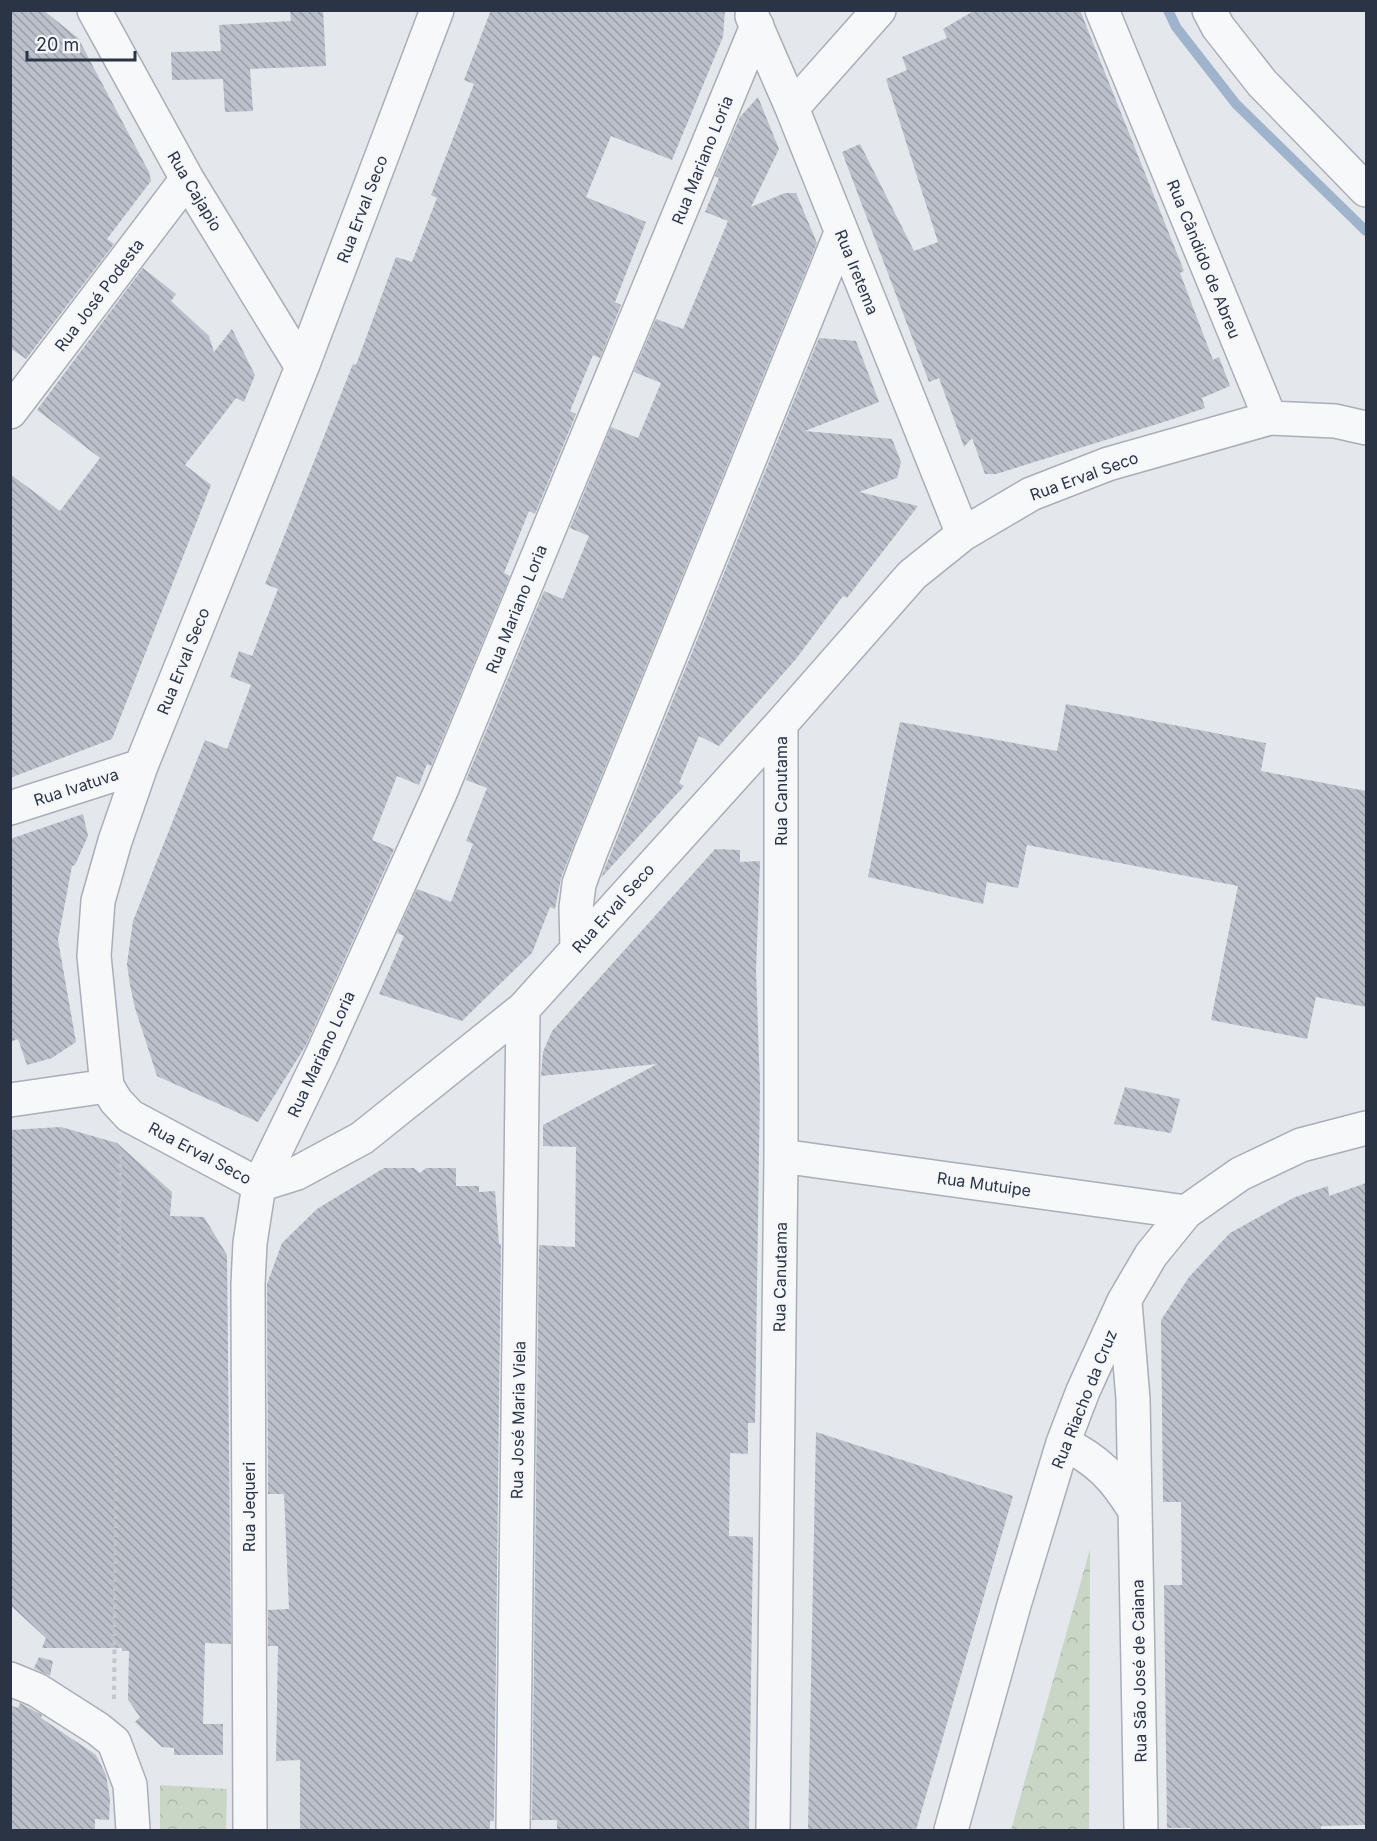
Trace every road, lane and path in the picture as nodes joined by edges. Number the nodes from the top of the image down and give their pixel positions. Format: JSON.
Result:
{"nodes":[{"id":1,"x":94,"y":10,"type":"edge"},
{"id":2,"x":437,"y":10,"type":"edge"},
{"id":3,"x":879,"y":10,"type":"edge"},
{"id":4,"x":1102,"y":10,"type":"edge"},
{"id":5,"x":1209,"y":10,"type":"edge"},
{"id":6,"x":754,"y":18,"type":"edge"},
{"id":7,"x":792,"y":108,"type":"junction"},
{"id":8,"x":187,"y":179,"type":"junction"},
{"id":9,"x":1366,"y":190,"type":"edge"},
{"id":10,"x":841,"y":233,"type":"junction"},
{"id":11,"x":302,"y":367,"type":"junction"},
{"id":12,"x":10,"y":412,"type":"edge"},
{"id":13,"x":1270,"y":418,"type":"junction"},
{"id":14,"x":1366,"y":428,"type":"edge"},
{"id":15,"x":963,"y":534,"type":"junction"},
{"id":16,"x":781,"y":724,"type":"junction"},
{"id":17,"x":141,"y":766,"type":"junction"},
{"id":18,"x":10,"y":808,"type":"edge"},
{"id":19,"x":577,"y":947,"type":"junction"},
{"id":20,"x":523,"y":1009,"type":"junction"},
{"id":21,"x":107,"y":1086,"type":"junction"},
{"id":22,"x":10,"y":1100,"type":"edge"},
{"id":23,"x":130,"y":1116,"type":"junction"},
{"id":24,"x":1366,"y":1128,"type":"edge"},
{"id":25,"x":781,"y":1156,"type":"junction"},
{"id":26,"x":259,"y":1185,"type":"junction"},
{"id":27,"x":1186,"y":1212,"type":"junction"},
{"id":28,"x":1125,"y":1301,"type":"junction"},
{"id":29,"x":1063,"y":1443,"type":"junction"},
{"id":30,"x":1135,"y":1511,"type":"junction"},
{"id":31,"x":10,"y":1679,"type":"edge"},
{"id":32,"x":114,"y":1742,"type":"junction"},
{"id":33,"x":133,"y":1830,"type":"edge"},
{"id":34,"x":250,"y":1830,"type":"edge"},
{"id":35,"x":513,"y":1830,"type":"edge"},
{"id":36,"x":773,"y":1830,"type":"edge"},
{"id":37,"x":951,"y":1830,"type":"edge"},
{"id":38,"x":1141,"y":1830,"type":"edge"}],
"edges":[{"from":1,"to":8,"type":"street","name":"Rua Cajapio"},
{"from":2,"to":11,"type":"street","name":"Rua Erval Seco"},
{"from":3,"to":7,"type":"street"},
{"from":4,"to":13,"type":"street","name":"Rua Cândido de Abreu"},
{"from":5,"to":9,"type":"street"},
{"from":6,"to":7,"type":"street","name":"Rua Iretema"},
{"from":6,"to":26,"type":"street","name":"Rua Mariano Loria"},
{"from":7,"to":10,"type":"street","name":"Rua Iretema"},
{"from":8,"to":11,"type":"street","name":"Rua Cajapio"},
{"from":8,"to":12,"type":"street","name":"Rua José Podesta"},
{"from":10,"to":15,"type":"street","name":"Rua Iretema"},
{"from":10,"to":19,"type":"street"},
{"from":11,"to":17,"type":"street","name":"Rua Erval Seco"},
{"from":13,"to":14,"type":"street"},
{"from":13,"to":15,"type":"street","name":"Rua Erval Seco"},
{"from":15,"to":16,"type":"street","name":"Rua Erval Seco"},
{"from":16,"to":19,"type":"street","name":"Rua Erval Seco"},
{"from":16,"to":25,"type":"street","name":"Rua Canutama"},
{"from":17,"to":18,"type":"street","name":"Rua Ivatuva"},
{"from":17,"to":21,"type":"street","name":"Rua Erval Seco"},
{"from":19,"to":20,"type":"street","name":"Rua Erval Seco"},
{"from":20,"to":26,"type":"street","name":"Rua Erval Seco"},
{"from":20,"to":35,"type":"street","name":"Rua José Maria Viela"},
{"from":21,"to":22,"type":"street"},
{"from":21,"to":23,"type":"street","name":"Rua Erval Seco"},
{"from":23,"to":26,"type":"street","name":"Rua Erval Seco"},
{"from":23,"to":32,"type":"path"},
{"from":24,"to":27,"type":"street","name":"Rua Riacho da Cruz"},
{"from":25,"to":27,"type":"street","name":"Rua Mutuipe"},
{"from":25,"to":36,"type":"street","name":"Rua Canutama"},
{"from":26,"to":34,"type":"street","name":"Rua Jequeri"},
{"from":27,"to":28,"type":"street","name":"Rua Riacho da Cruz"},
{"from":28,"to":29,"type":"street","name":"Rua Riacho da Cruz"},
{"from":28,"to":30,"type":"street","name":"Rua São José de Caiana"},
{"from":29,"to":30,"type":"street"},
{"from":29,"to":37,"type":"street","name":"Rua Riacho da Cruz"},
{"from":30,"to":38,"type":"street","name":"Rua São José de Caiana"},
{"from":31,"to":32,"type":"street"},
{"from":32,"to":33,"type":"street"}]}
